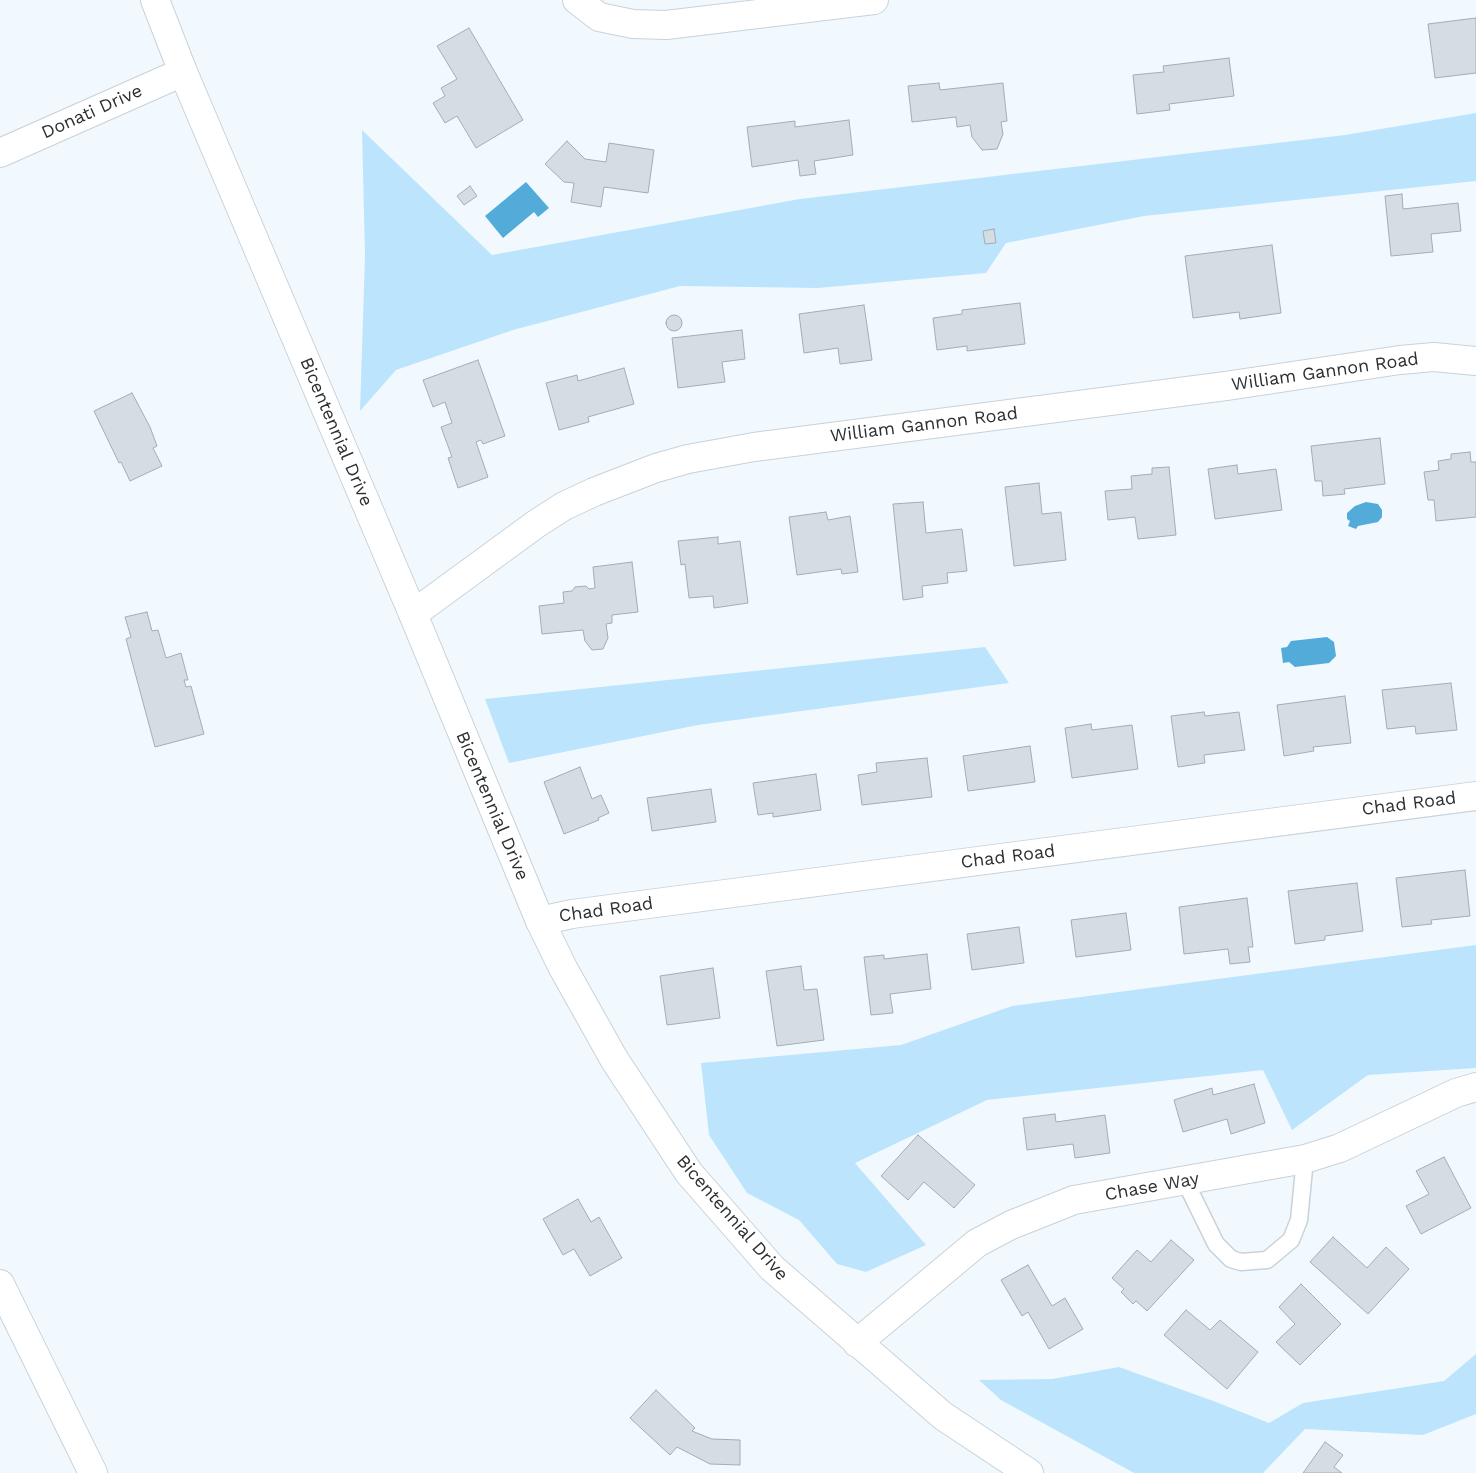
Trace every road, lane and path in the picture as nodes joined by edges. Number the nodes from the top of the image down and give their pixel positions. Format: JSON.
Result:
{"nodes":[{"id":1,"x":155,"y":0,"type":"edge"},
{"id":2,"x":577,"y":0,"type":"edge"},
{"id":3,"x":874,"y":0,"type":"edge"},
{"id":4,"x":183,"y":72,"type":"junction"},
{"id":5,"x":0,"y":153,"type":"edge"},
{"id":6,"x":1476,"y":361,"type":"edge"},
{"id":7,"x":413,"y":614,"type":"junction"},
{"id":8,"x":1476,"y":796,"type":"edge"},
{"id":9,"x":540,"y":921,"type":"junction"},
{"id":10,"x":1476,"y":1087,"type":"edge"},
{"id":11,"x":1305,"y":1160,"type":"junction"},
{"id":12,"x":1185,"y":1181,"type":"junction"},
{"id":13,"x":0,"y":1284,"type":"edge"},
{"id":14,"x":857,"y":1343,"type":"junction"},
{"id":15,"x":93,"y":1473,"type":"edge"},
{"id":16,"x":1029,"y":1473,"type":"edge"}],
"edges":[{"from":1,"to":4,"type":"main road","name":"Bicentennial Drive"},
{"from":2,"to":3,"type":"main road"},
{"from":4,"to":5,"type":"main road","name":"Donati Drive"},
{"from":4,"to":7,"type":"main road","name":"Bicentennial Drive"},
{"from":6,"to":7,"type":"main road","name":"William Gannon Road"},
{"from":7,"to":9,"type":"main road","name":"Bicentennial Drive"},
{"from":8,"to":9,"type":"main road","name":"Chad Road"},
{"from":9,"to":14,"type":"main road","name":"Bicentennial Drive"},
{"from":10,"to":11,"type":"main road","name":"Chase Way"},
{"from":11,"to":12,"type":"main road","name":"Chase Way"},
{"from":11,"to":12,"type":"lane"},
{"from":12,"to":14,"type":"main road","name":"Chase Way"},
{"from":13,"to":15,"type":"main road"},
{"from":14,"to":16,"type":"main road","name":"Bicentennial Drive"}]}
